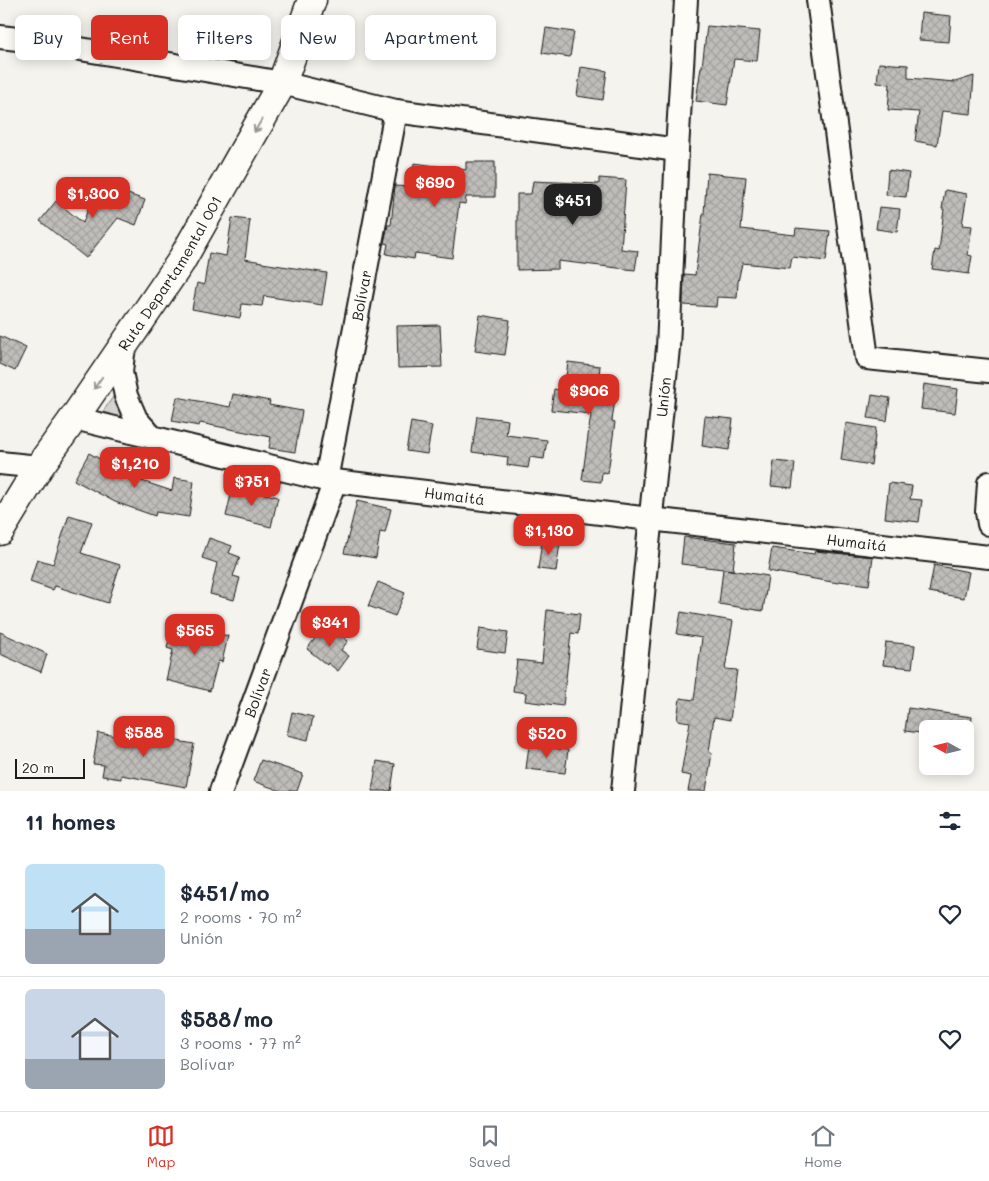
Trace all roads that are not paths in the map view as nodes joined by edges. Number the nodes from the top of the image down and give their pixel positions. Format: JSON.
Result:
{"nodes":[{"id":1,"x":312,"y":0,"type":"edge"},
{"id":2,"x":686,"y":0,"type":"edge"},
{"id":3,"x":818,"y":0,"type":"edge"},
{"id":4,"x":0,"y":37,"type":"edge"},
{"id":5,"x":282,"y":84,"type":"junction"},
{"id":6,"x":396,"y":111,"type":"junction"},
{"id":7,"x":677,"y":150,"type":"junction"},
{"id":8,"x":124,"y":345,"type":"junction"},
{"id":9,"x":989,"y":371,"type":"edge"},
{"id":10,"x":74,"y":418,"type":"junction"},
{"id":11,"x":153,"y":438,"type":"junction"},
{"id":12,"x":0,"y":463,"type":"edge"},
{"id":13,"x":39,"y":467,"type":"junction"},
{"id":14,"x":330,"y":480,"type":"junction"},
{"id":15,"x":989,"y":483,"type":"edge"},
{"id":16,"x":650,"y":519,"type":"junction"},
{"id":17,"x":989,"y":524,"type":"edge"},
{"id":18,"x":0,"y":531,"type":"edge"},
{"id":19,"x":989,"y":557,"type":"edge"},
{"id":20,"x":221,"y":791,"type":"edge"},
{"id":21,"x":623,"y":791,"type":"edge"}],
"edges":[{"from":1,"to":5,"type":"street","name":"Ruta Departamental 001"},
{"from":2,"to":7,"type":"street","name":"Unión"},
{"from":3,"to":9,"type":"street"},
{"from":4,"to":5,"type":"street"},
{"from":5,"to":6,"type":"street"},
{"from":5,"to":8,"type":"street","name":"Ruta Departamental 001","one_way":true},
{"from":6,"to":7,"type":"street"},
{"from":6,"to":14,"type":"street","name":"Bolívar"},
{"from":7,"to":16,"type":"street","name":"Unión"},
{"from":8,"to":10,"type":"street","name":"Ruta Departamental 001","one_way":true},
{"from":8,"to":11,"type":"street"},
{"from":10,"to":11,"type":"street","name":"Humaitá"},
{"from":10,"to":13,"type":"street","name":"Ruta Departamental 001"},
{"from":11,"to":14,"type":"street","name":"Humaitá"},
{"from":12,"to":13,"type":"street"},
{"from":13,"to":18,"type":"street","name":"Ruta Departamental 001"},
{"from":14,"to":16,"type":"street","name":"Humaitá"},
{"from":14,"to":20,"type":"street","name":"Bolívar"},
{"from":15,"to":17,"type":"street"},
{"from":16,"to":19,"type":"street","name":"Humaitá"},
{"from":16,"to":21,"type":"street","name":"Unión"}]}
